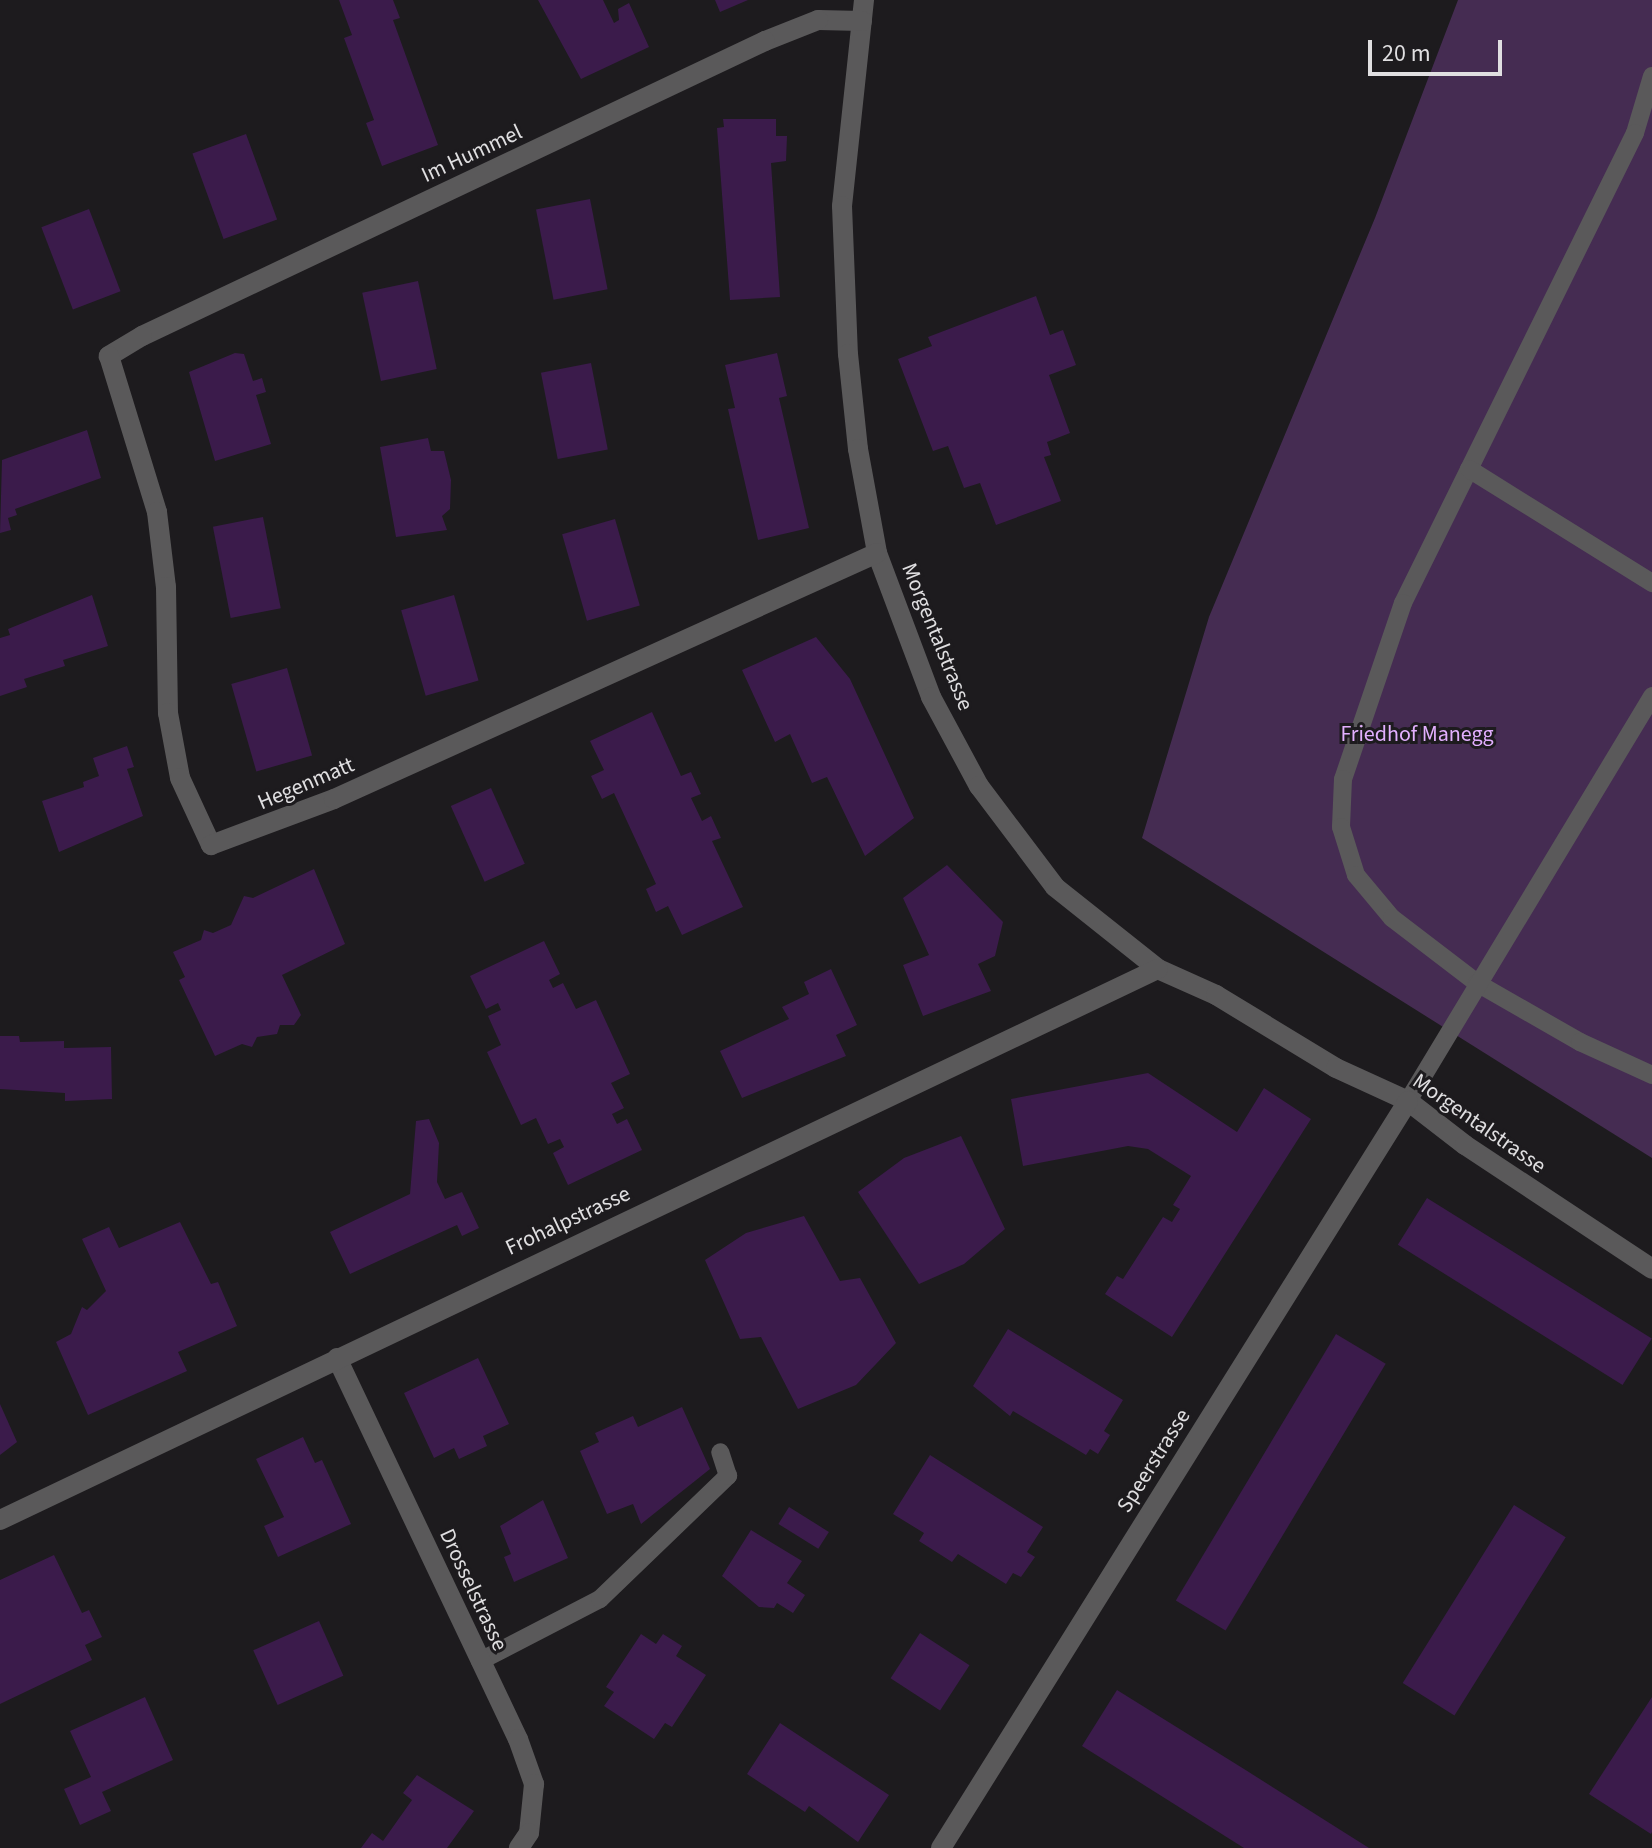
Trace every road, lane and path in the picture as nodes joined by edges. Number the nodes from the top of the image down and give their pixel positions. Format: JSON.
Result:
{"nodes":[{"id":1,"x":863,"y":10,"type":"edge"},
{"id":2,"x":1652,"y":76,"type":"edge"},
{"id":3,"x":109,"y":356,"type":"joint"},
{"id":4,"x":1469,"y":469,"type":"junction"},
{"id":5,"x":877,"y":553,"type":"junction"},
{"id":6,"x":1652,"y":583,"type":"edge"},
{"id":7,"x":1652,"y":696,"type":"edge"},
{"id":8,"x":1158,"y":969,"type":"junction"},
{"id":9,"x":1477,"y":983,"type":"junction"},
{"id":10,"x":1652,"y":1075,"type":"edge"},
{"id":11,"x":1408,"y":1101,"type":"junction"},
{"id":12,"x":1652,"y":1269,"type":"edge"},
{"id":13,"x":337,"y":1358,"type":"junction"},
{"id":14,"x":720,"y":1452,"type":"dead end"},
{"id":15,"x":0,"y":1520,"type":"edge"},
{"id":16,"x":480,"y":1661,"type":"junction"},
{"id":17,"x":519,"y":1848,"type":"edge"},
{"id":18,"x":941,"y":1848,"type":"edge"}],
"edges":[{"from":1,"to":3,"type":"street","name":"Im Hummel"},
{"from":1,"to":5,"type":"street","name":"Morgentalstrasse"},
{"from":2,"to":4,"type":"lane"},
{"from":3,"to":5,"type":"street","name":"Hegenmatt"},
{"from":4,"to":6,"type":"lane"},
{"from":4,"to":9,"type":"lane"},
{"from":5,"to":8,"type":"street","name":"Morgentalstrasse"},
{"from":7,"to":9,"type":"lane"},
{"from":8,"to":11,"type":"street","name":"Morgentalstrasse"},
{"from":8,"to":13,"type":"street","name":"Frohalpstrasse"},
{"from":9,"to":10,"type":"lane"},
{"from":9,"to":11,"type":"lane"},
{"from":11,"to":12,"type":"street","name":"Morgentalstrasse"},
{"from":11,"to":18,"type":"street","name":"Speerstrasse"},
{"from":13,"to":15,"type":"street","name":"Frohalpstrasse"},
{"from":13,"to":16,"type":"street","name":"Drosselstrasse"},
{"from":14,"to":16,"type":"lane"},
{"from":16,"to":17,"type":"street","name":"Drosselstrasse"}]}
